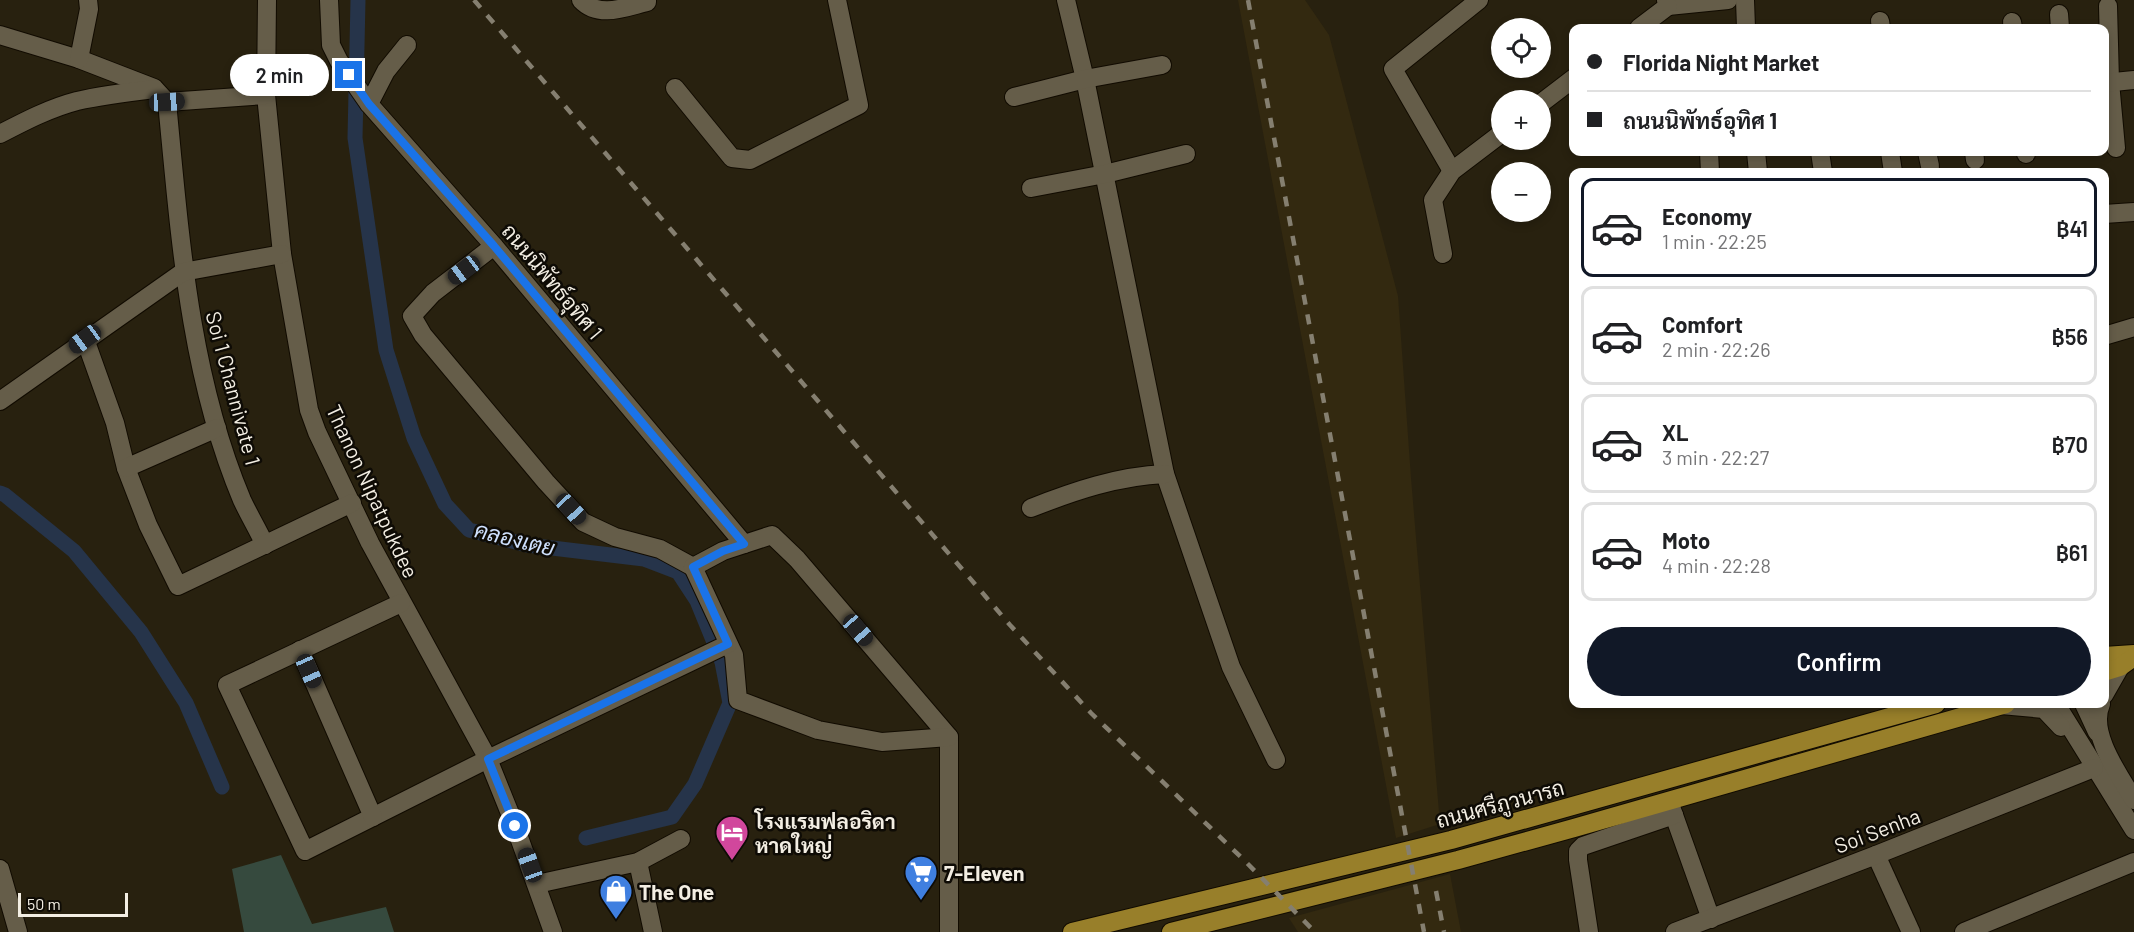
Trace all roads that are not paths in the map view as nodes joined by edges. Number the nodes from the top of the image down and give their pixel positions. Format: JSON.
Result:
{"nodes":[{"id":1,"x":88,"y":0,"type":"edge"},
{"id":2,"x":267,"y":0,"type":"edge"},
{"id":3,"x":329,"y":0,"type":"edge"},
{"id":4,"x":581,"y":0,"type":"edge"},
{"id":5,"x":647,"y":0,"type":"edge"},
{"id":6,"x":837,"y":0,"type":"edge"},
{"id":7,"x":1066,"y":0,"type":"edge"},
{"id":8,"x":1479,"y":0,"type":"edge"},
{"id":9,"x":1728,"y":0,"type":"edge"},
{"id":10,"x":1744,"y":0,"type":"edge"},
{"id":11,"x":1667,"y":3,"type":"edge"},
{"id":12,"x":2108,"y":6,"type":"dead end"},
{"id":13,"x":1643,"y":24,"type":"edge"},
{"id":14,"x":1746,"y":24,"type":"edge"},
{"id":15,"x":2108,"y":24,"type":"edge"},
{"id":16,"x":0,"y":35,"type":"edge"},
{"id":17,"x":407,"y":45,"type":"dead end"},
{"id":18,"x":79,"y":59,"type":"junction"},
{"id":19,"x":1162,"y":65,"type":"dead end"},
{"id":20,"x":1085,"y":79,"type":"junction"},
{"id":21,"x":2134,"y":80,"type":"edge"},
{"id":22,"x":1569,"y":82,"type":"edge"},
{"id":23,"x":2109,"y":82,"type":"edge"},
{"id":24,"x":675,"y":88,"type":"dead end"},
{"id":25,"x":2109,"y":90,"type":"edge"},
{"id":26,"x":266,"y":95,"type":"junction"},
{"id":27,"x":161,"y":96,"type":"junction"},
{"id":28,"x":1551,"y":96,"type":"edge"},
{"id":29,"x":1014,"y":98,"type":"dead end"},
{"id":30,"x":369,"y":104,"type":"junction"},
{"id":31,"x":0,"y":134,"type":"edge"},
{"id":32,"x":1491,"y":141,"type":"edge"},
{"id":33,"x":2116,"y":148,"type":"dead end"},
{"id":34,"x":1186,"y":154,"type":"dead end"},
{"id":35,"x":1452,"y":171,"type":"junction"},
{"id":36,"x":1105,"y":174,"type":"junction"},
{"id":37,"x":1031,"y":188,"type":"dead end"},
{"id":38,"x":2134,"y":212,"type":"edge"},
{"id":39,"x":2109,"y":214,"type":"edge"},
{"id":40,"x":494,"y":246,"type":"junction"},
{"id":41,"x":282,"y":254,"type":"junction"},
{"id":42,"x":1443,"y":254,"type":"dead end"},
{"id":43,"x":183,"y":272,"type":"junction"},
{"id":44,"x":2134,"y":327,"type":"edge"},
{"id":45,"x":2109,"y":334,"type":"edge"},
{"id":46,"x":85,"y":339,"type":"junction"},
{"id":47,"x":0,"y":401,"type":"edge"},
{"id":48,"x":216,"y":428,"type":"junction"},
{"id":49,"x":126,"y":468,"type":"junction"},
{"id":50,"x":1165,"y":474,"type":"junction"},
{"id":51,"x":352,"y":503,"type":"junction"},
{"id":52,"x":1031,"y":508,"type":"dead end"},
{"id":53,"x":744,"y":544,"type":"junction"},
{"id":54,"x":266,"y":545,"type":"junction"},
{"id":55,"x":693,"y":567,"type":"junction"},
{"id":56,"x":401,"y":603,"type":"junction"},
{"id":57,"x":728,"y":644,"type":"junction"},
{"id":58,"x":300,"y":650,"type":"junction"},
{"id":59,"x":2123,"y":663,"type":"edge"},
{"id":60,"x":2109,"y":687,"type":"edge"},
{"id":61,"x":1922,"y":708,"type":"edge"},
{"id":62,"x":1990,"y":708,"type":"edge"},
{"id":63,"x":2036,"y":708,"type":"edge"},
{"id":64,"x":2058,"y":708,"type":"edge"},
{"id":65,"x":2086,"y":708,"type":"edge"},
{"id":66,"x":2100,"y":708,"type":"edge"},
{"id":67,"x":949,"y":737,"type":"junction"},
{"id":68,"x":2103,"y":744,"type":"junction"},
{"id":69,"x":488,"y":759,"type":"junction"},
{"id":70,"x":1276,"y":760,"type":"dead end"},
{"id":71,"x":2090,"y":762,"type":"junction"},
{"id":72,"x":2134,"y":800,"type":"edge"},
{"id":73,"x":1671,"y":808,"type":"junction"},
{"id":74,"x":373,"y":817,"type":"junction"},
{"id":75,"x":2134,"y":830,"type":"edge"},
{"id":76,"x":681,"y":839,"type":"dead end"},
{"id":77,"x":1876,"y":855,"type":"junction"},
{"id":78,"x":638,"y":862,"type":"junction"},
{"id":79,"x":2134,"y":862,"type":"edge"},
{"id":80,"x":0,"y":869,"type":"edge"},
{"id":81,"x":537,"y":883,"type":"junction"},
{"id":82,"x":1711,"y":919,"type":"junction"},
{"id":83,"x":18,"y":932,"type":"edge"},
{"id":84,"x":553,"y":932,"type":"edge"},
{"id":85,"x":653,"y":932,"type":"edge"},
{"id":86,"x":949,"y":932,"type":"edge"},
{"id":87,"x":1072,"y":932,"type":"edge"},
{"id":88,"x":1172,"y":932,"type":"edge"},
{"id":89,"x":1589,"y":932,"type":"edge"},
{"id":90,"x":1675,"y":932,"type":"edge"},
{"id":91,"x":1911,"y":932,"type":"edge"},
{"id":92,"x":1964,"y":932,"type":"edge"}],
"edges":[{"from":1,"to":18,"type":"street"},
{"from":2,"to":26,"type":"street","name":"Thanon Nipatpukdee"},
{"from":3,"to":30,"type":"street","name":"ถนนนิพัทธ์อุทิศ 1"},
{"from":4,"to":5,"type":"street"},
{"from":6,"to":24,"type":"street"},
{"from":7,"to":20,"type":"street"},
{"from":8,"to":35,"type":"street"},
{"from":9,"to":11,"type":"street"},
{"from":10,"to":14,"type":"street"},
{"from":11,"to":13,"type":"street"},
{"from":12,"to":15,"type":"street"},
{"from":16,"to":18,"type":"street"},
{"from":17,"to":30,"type":"street"},
{"from":18,"to":27,"type":"street"},
{"from":19,"to":20,"type":"street"},
{"from":20,"to":29,"type":"street"},
{"from":20,"to":36,"type":"street"},
{"from":21,"to":23,"type":"street"},
{"from":22,"to":28,"type":"street"},
{"from":25,"to":33,"type":"street"},
{"from":26,"to":27,"type":"street"},
{"from":26,"to":41,"type":"street","name":"Thanon Nipatpukdee"},
{"from":27,"to":31,"type":"street"},
{"from":27,"to":43,"type":"street","name":"Soi 1 Channivate 1"},
{"from":30,"to":40,"type":"street","name":"ถนนนิพัทธ์อุทิศ 1"},
{"from":32,"to":35,"type":"street"},
{"from":34,"to":36,"type":"street"},
{"from":35,"to":42,"type":"street"},
{"from":36,"to":37,"type":"street"},
{"from":36,"to":50,"type":"street"},
{"from":38,"to":39,"type":"street"},
{"from":40,"to":53,"type":"street","name":"ถนนนิพัทธ์อุทิศ 1"},
{"from":40,"to":55,"type":"street"},
{"from":41,"to":43,"type":"street"},
{"from":41,"to":51,"type":"street","name":"Thanon Nipatpukdee"},
{"from":43,"to":46,"type":"street"},
{"from":43,"to":48,"type":"street","name":"Soi 1 Channivate 1"},
{"from":44,"to":45,"type":"street"},
{"from":46,"to":47,"type":"street"},
{"from":46,"to":49,"type":"street"},
{"from":48,"to":49,"type":"street"},
{"from":48,"to":54,"type":"street","name":"Soi 1 Channivate 1"},
{"from":49,"to":54,"type":"street"},
{"from":50,"to":52,"type":"street"},
{"from":50,"to":70,"type":"street"},
{"from":51,"to":54,"type":"street"},
{"from":51,"to":56,"type":"street","name":"Thanon Nipatpukdee"},
{"from":53,"to":55,"type":"street"},
{"from":53,"to":67,"type":"street"},
{"from":55,"to":57,"type":"street"},
{"from":56,"to":58,"type":"street"},
{"from":56,"to":69,"type":"street","name":"Thanon Nipatpukdee"},
{"from":57,"to":67,"type":"street"},
{"from":57,"to":69,"type":"street"},
{"from":58,"to":74,"type":"street"},
{"from":58,"to":74,"type":"street"},
{"from":59,"to":60,"type":"street"},
{"from":61,"to":87,"type":"main road","name":"ถนนศรีภูวนารถ"},
{"from":62,"to":73,"type":"main road","name":"ถนนศรีภูวนารถ"},
{"from":63,"to":71,"type":"street"},
{"from":64,"to":71,"type":"street"},
{"from":65,"to":68,"type":"street"},
{"from":66,"to":68,"type":"street"},
{"from":67,"to":86,"type":"street"},
{"from":68,"to":72,"type":"street"},
{"from":69,"to":74,"type":"street"},
{"from":69,"to":81,"type":"street","name":"Thanon Nipatpukdee"},
{"from":71,"to":75,"type":"street"},
{"from":71,"to":77,"type":"street","name":"Soi Senha"},
{"from":73,"to":82,"type":"street"},
{"from":73,"to":88,"type":"main road","name":"ถนนศรีภูวนารถ"},
{"from":73,"to":89,"type":"street"},
{"from":76,"to":78,"type":"street"},
{"from":77,"to":82,"type":"street","name":"Soi Senha"},
{"from":77,"to":91,"type":"street"},
{"from":78,"to":81,"type":"street"},
{"from":78,"to":85,"type":"street"},
{"from":79,"to":92,"type":"street"},
{"from":80,"to":83,"type":"street"},
{"from":81,"to":84,"type":"street","name":"Thanon Nipatpukdee"},
{"from":82,"to":90,"type":"street","name":"Soi Senha"}]}
